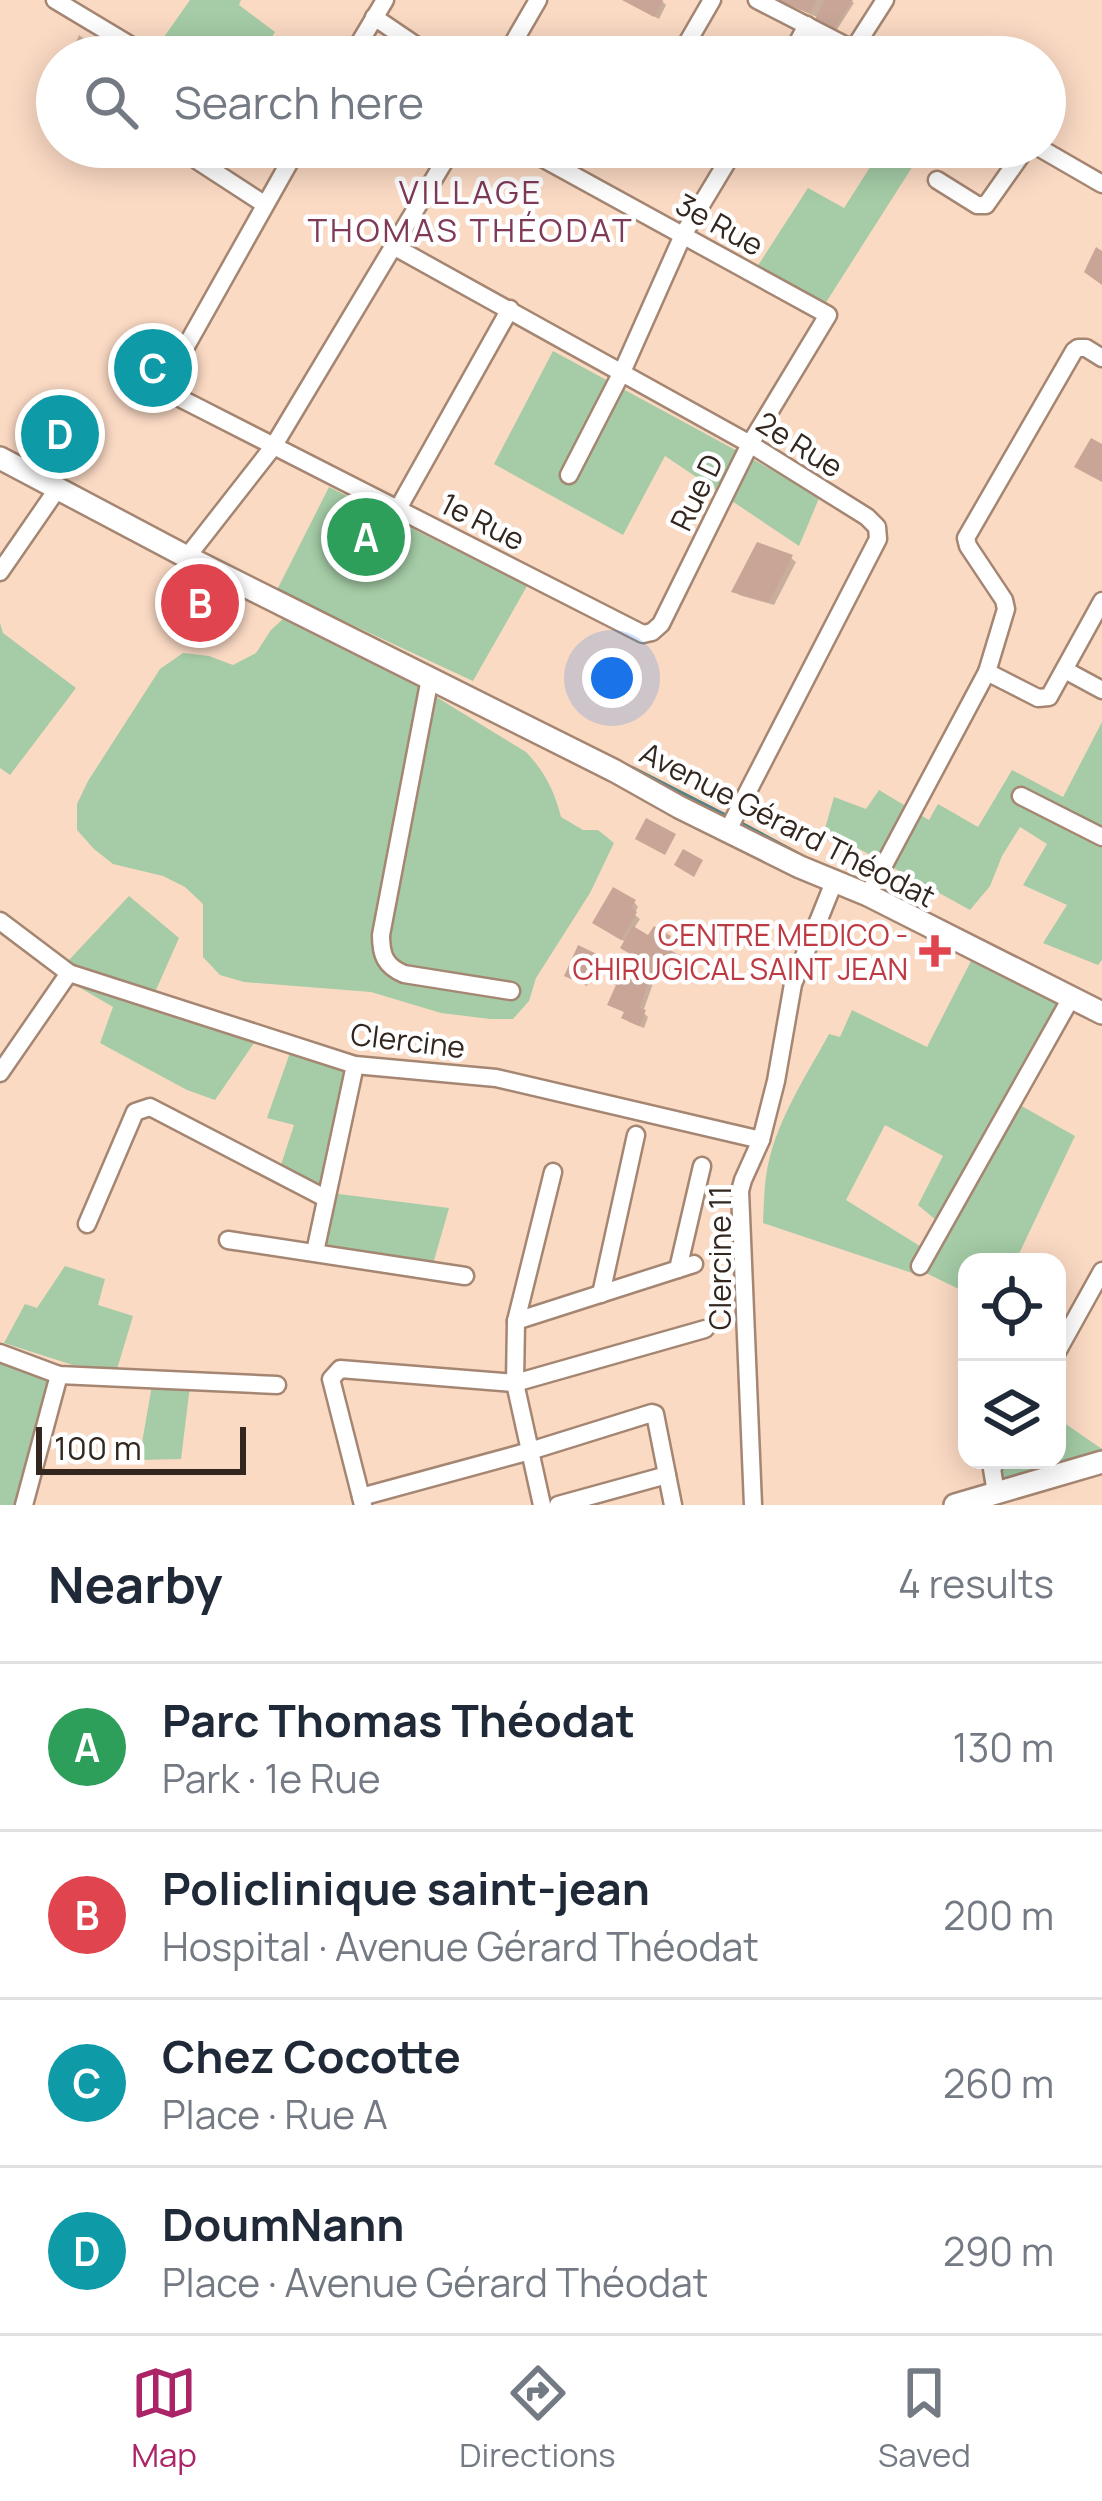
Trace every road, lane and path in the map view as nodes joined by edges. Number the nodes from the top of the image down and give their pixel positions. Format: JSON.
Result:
{"nodes":[{"id":1,"x":56,"y":0,"type":"edge"},
{"id":2,"x":385,"y":0,"type":"edge"},
{"id":3,"x":538,"y":0,"type":"edge"},
{"id":4,"x":712,"y":0,"type":"edge"},
{"id":5,"x":757,"y":0,"type":"edge"},
{"id":6,"x":885,"y":0,"type":"edge"},
{"id":7,"x":374,"y":17,"type":"junction"},
{"id":8,"x":807,"y":25,"type":"junction"},
{"id":9,"x":115,"y":36,"type":"edge"},
{"id":10,"x":363,"y":36,"type":"edge"},
{"id":11,"x":402,"y":36,"type":"edge"},
{"id":12,"x":517,"y":36,"type":"edge"},
{"id":13,"x":692,"y":36,"type":"edge"},
{"id":14,"x":801,"y":36,"type":"edge"},
{"id":15,"x":828,"y":36,"type":"edge"},
{"id":16,"x":868,"y":36,"type":"edge"},
{"id":17,"x":1066,"y":163,"type":"edge"},
{"id":18,"x":209,"y":168,"type":"edge"},
{"id":19,"x":285,"y":168,"type":"edge"},
{"id":20,"x":441,"y":168,"type":"edge"},
{"id":21,"x":560,"y":168,"type":"edge"},
{"id":22,"x":723,"y":168,"type":"edge"},
{"id":23,"x":1012,"y":168,"type":"edge"},
{"id":24,"x":937,"y":180,"type":"dead end"},
{"id":25,"x":1102,"y":184,"type":"edge"},
{"id":26,"x":264,"y":204,"type":"junction"},
{"id":27,"x":683,"y":235,"type":"junction"},
{"id":28,"x":395,"y":247,"type":"junction"},
{"id":29,"x":510,"y":309,"type":"junction"},
{"id":30,"x":828,"y":315,"type":"joint"},
{"id":31,"x":1102,"y":358,"type":"edge"},
{"id":32,"x":622,"y":372,"type":"junction"},
{"id":33,"x":750,"y":444,"type":"junction"},
{"id":34,"x":273,"y":447,"type":"junction"},
{"id":35,"x":0,"y":458,"type":"edge"},
{"id":36,"x":569,"y":475,"type":"dead end"},
{"id":37,"x":58,"y":488,"type":"junction"},
{"id":38,"x":399,"y":507,"type":"junction"},
{"id":39,"x":187,"y":557,"type":"junction"},
{"id":40,"x":0,"y":572,"type":"edge"},
{"id":41,"x":1102,"y":602,"type":"edge"},
{"id":42,"x":652,"y":632,"type":"joint"},
{"id":43,"x":1066,"y":670,"type":"junction"},
{"id":44,"x":986,"y":672,"type":"junction"},
{"id":45,"x":430,"y":678,"type":"junction"},
{"id":46,"x":1102,"y":690,"type":"edge"},
{"id":47,"x":1021,"y":796,"type":"dead end"},
{"id":48,"x":728,"y":830,"type":"junction"},
{"id":49,"x":1102,"y":837,"type":"edge"},
{"id":50,"x":834,"y":882,"type":"junction"},
{"id":51,"x":869,"y":892,"type":"junction"},
{"id":52,"x":0,"y":921,"type":"edge"},
{"id":53,"x":69,"y":973,"type":"junction"},
{"id":54,"x":511,"y":991,"type":"dead end"},
{"id":55,"x":1071,"y":998,"type":"junction"},
{"id":56,"x":1102,"y":1013,"type":"edge"},
{"id":57,"x":355,"y":1065,"type":"junction"},
{"id":58,"x":0,"y":1073,"type":"edge"},
{"id":59,"x":636,"y":1135,"type":"dead end"},
{"id":60,"x":761,"y":1140,"type":"junction"},
{"id":61,"x":702,"y":1166,"type":"dead end"},
{"id":62,"x":553,"y":1172,"type":"dead end"},
{"id":63,"x":325,"y":1198,"type":"junction"},
{"id":64,"x":87,"y":1224,"type":"dead end"},
{"id":65,"x":228,"y":1240,"type":"dead end"},
{"id":66,"x":315,"y":1252,"type":"junction"},
{"id":67,"x":920,"y":1266,"type":"dead end"},
{"id":68,"x":1102,"y":1271,"type":"edge"},
{"id":69,"x":465,"y":1276,"type":"dead end"},
{"id":70,"x":601,"y":1294,"type":"junction"},
{"id":71,"x":516,"y":1321,"type":"junction"},
{"id":72,"x":705,"y":1329,"type":"dead end"},
{"id":73,"x":1066,"y":1336,"type":"edge"},
{"id":74,"x":0,"y":1353,"type":"edge"},
{"id":75,"x":58,"y":1376,"type":"junction"},
{"id":76,"x":515,"y":1383,"type":"junction"},
{"id":77,"x":277,"y":1385,"type":"dead end"},
{"id":78,"x":530,"y":1450,"type":"junction"},
{"id":79,"x":1102,"y":1462,"type":"edge"},
{"id":80,"x":992,"y":1469,"type":"edge"},
{"id":81,"x":668,"y":1475,"type":"junction"},
{"id":82,"x":996,"y":1493,"type":"junction"},
{"id":83,"x":362,"y":1501,"type":"edge"},
{"id":84,"x":23,"y":1505,"type":"edge"},
{"id":85,"x":542,"y":1505,"type":"edge"},
{"id":86,"x":559,"y":1505,"type":"edge"},
{"id":87,"x":673,"y":1505,"type":"edge"},
{"id":88,"x":753,"y":1505,"type":"edge"},
{"id":89,"x":955,"y":1505,"type":"edge"}],
"edges":[{"from":1,"to":9,"type":"street"},
{"from":2,"to":7,"type":"street"},
{"from":3,"to":12,"type":"street"},
{"from":4,"to":13,"type":"street"},
{"from":5,"to":8,"type":"street"},
{"from":6,"to":16,"type":"street"},
{"from":7,"to":10,"type":"street"},
{"from":7,"to":11,"type":"street"},
{"from":8,"to":14,"type":"street"},
{"from":8,"to":15,"type":"street"},
{"from":17,"to":25,"type":"street"},
{"from":18,"to":26,"type":"street"},
{"from":19,"to":26,"type":"street"},
{"from":20,"to":28,"type":"street"},
{"from":21,"to":27,"type":"street","name":"3e Rue"},
{"from":22,"to":27,"type":"street"},
{"from":23,"to":24,"type":"street"},
{"from":26,"to":34,"type":"street","name":"1e Rue"},
{"from":27,"to":30,"type":"street","name":"3e Rue"},
{"from":27,"to":32,"type":"street"},
{"from":28,"to":29,"type":"street","name":"2e Rue"},
{"from":28,"to":34,"type":"street"},
{"from":29,"to":32,"type":"street","name":"2e Rue"},
{"from":29,"to":38,"type":"street"},
{"from":30,"to":33,"type":"street","name":"Rue D"},
{"from":31,"to":44,"type":"street"},
{"from":32,"to":33,"type":"street","name":"2e Rue"},
{"from":32,"to":36,"type":"street"},
{"from":33,"to":42,"type":"street","name":"Rue D"},
{"from":33,"to":48,"type":"street","name":"2e Rue"},
{"from":34,"to":38,"type":"street","name":"1e Rue"},
{"from":34,"to":39,"type":"street"},
{"from":35,"to":37,"type":"street","name":"Avenue Gérard Théodat"},
{"from":37,"to":39,"type":"street","name":"Avenue Gérard Théodat"},
{"from":37,"to":40,"type":"street"},
{"from":38,"to":42,"type":"street","name":"1e Rue"},
{"from":39,"to":45,"type":"street","name":"Avenue Gérard Théodat"},
{"from":41,"to":43,"type":"street"},
{"from":43,"to":44,"type":"street"},
{"from":43,"to":46,"type":"street"},
{"from":44,"to":51,"type":"street"},
{"from":45,"to":48,"type":"street","name":"Avenue Gérard Théodat"},
{"from":45,"to":54,"type":"street"},
{"from":47,"to":49,"type":"street"},
{"from":48,"to":50,"type":"street","name":"Avenue Gérard Théodat"},
{"from":50,"to":51,"type":"street","name":"Avenue Gérard Théodat"},
{"from":50,"to":60,"type":"street","name":"Clercine 11"},
{"from":51,"to":55,"type":"street","name":"Avenue Gérard Théodat"},
{"from":52,"to":53,"type":"street","name":"Clercine"},
{"from":53,"to":57,"type":"street","name":"Clercine"},
{"from":53,"to":58,"type":"street"},
{"from":55,"to":56,"type":"street","name":"Avenue Gérard Théodat"},
{"from":55,"to":67,"type":"street"},
{"from":57,"to":60,"type":"street","name":"Clercine"},
{"from":57,"to":63,"type":"street"},
{"from":59,"to":70,"type":"street"},
{"from":60,"to":88,"type":"street","name":"Clercine 11"},
{"from":61,"to":70,"type":"street"},
{"from":62,"to":71,"type":"street"},
{"from":63,"to":64,"type":"street"},
{"from":63,"to":66,"type":"street"},
{"from":65,"to":66,"type":"street"},
{"from":66,"to":69,"type":"street"},
{"from":68,"to":73,"type":"street"},
{"from":70,"to":71,"type":"street"},
{"from":71,"to":76,"type":"street"},
{"from":72,"to":76,"type":"street"},
{"from":74,"to":75,"type":"street"},
{"from":75,"to":77,"type":"street"},
{"from":75,"to":84,"type":"street"},
{"from":76,"to":78,"type":"street"},
{"from":76,"to":83,"type":"street"},
{"from":78,"to":81,"type":"street"},
{"from":78,"to":83,"type":"street"},
{"from":78,"to":85,"type":"street"},
{"from":79,"to":82,"type":"street"},
{"from":80,"to":82,"type":"street"},
{"from":81,"to":86,"type":"street"},
{"from":81,"to":87,"type":"street"},
{"from":82,"to":89,"type":"street"}]}
